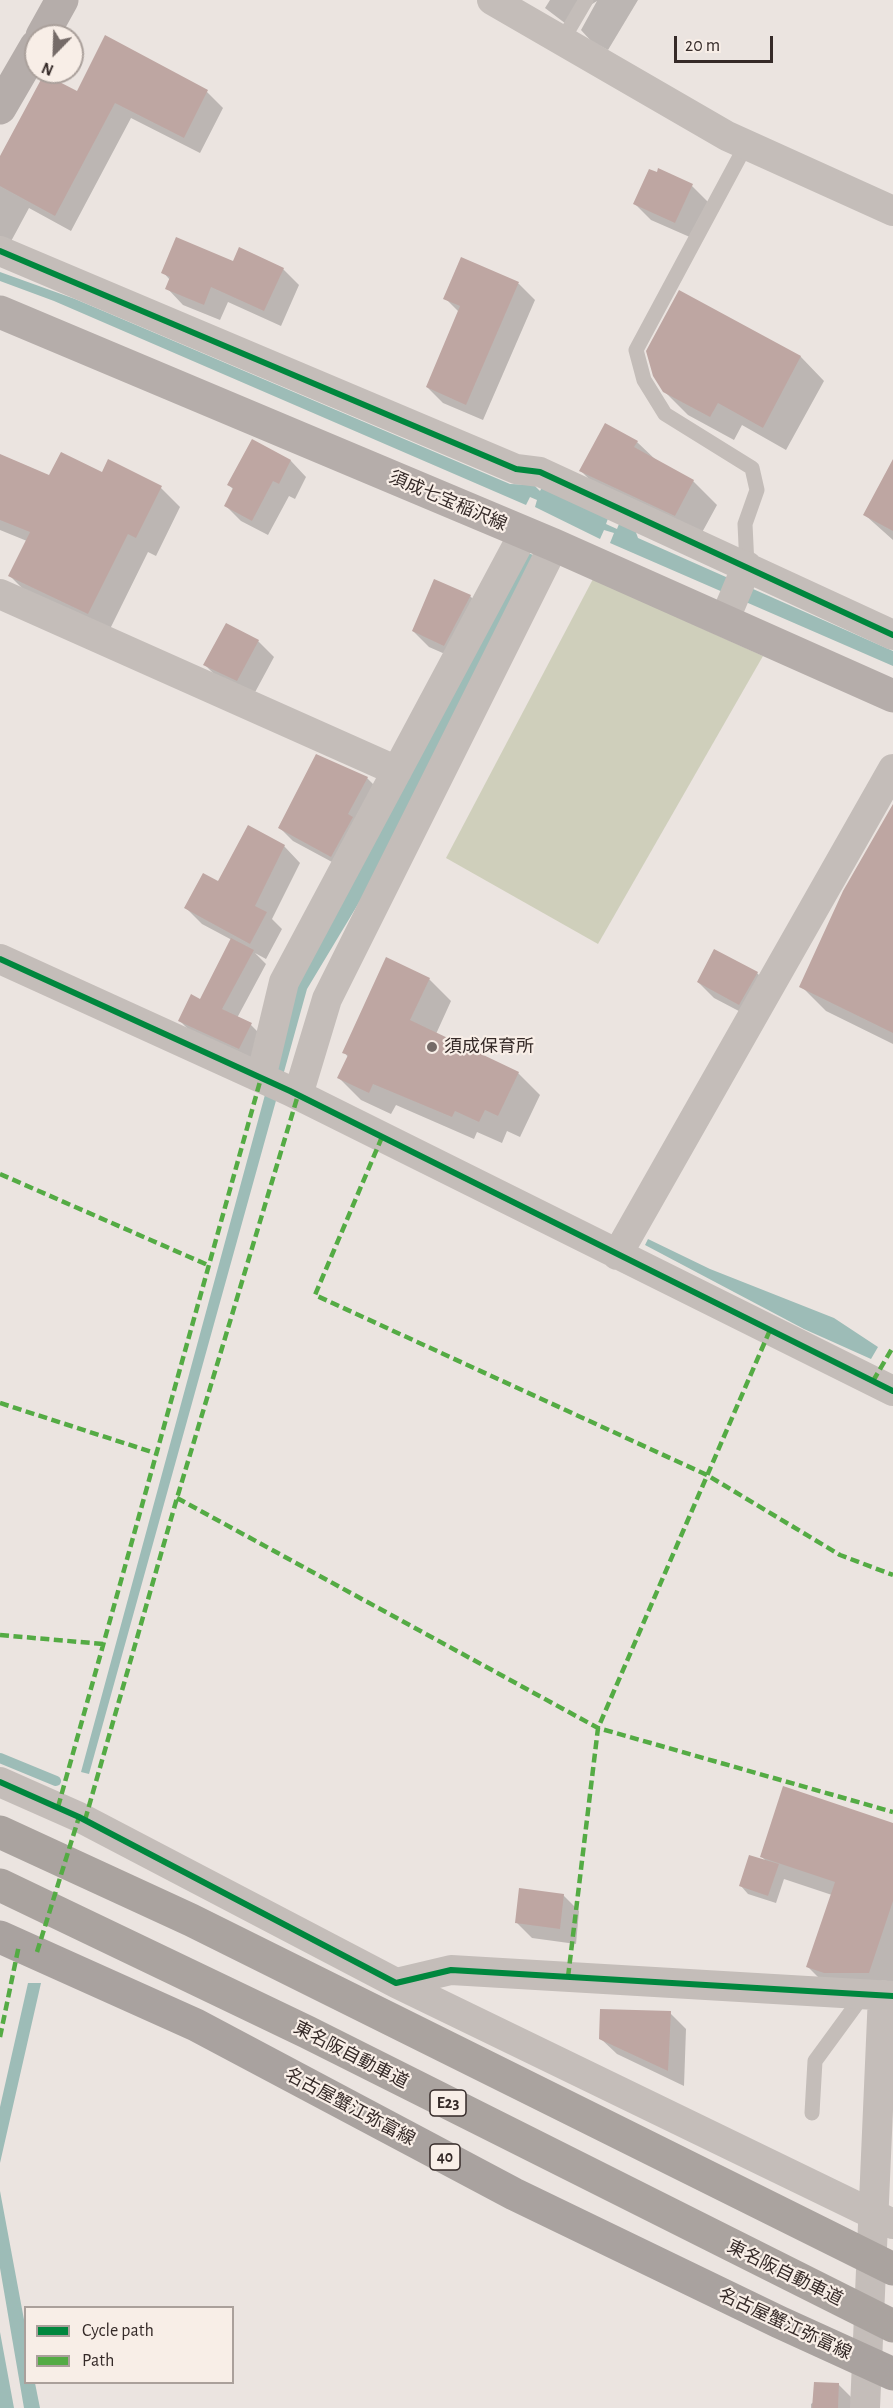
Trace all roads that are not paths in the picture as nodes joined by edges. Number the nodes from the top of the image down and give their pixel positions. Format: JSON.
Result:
{"nodes":[{"id":1,"x":61,"y":0,"type":"edge"},
{"id":2,"x":492,"y":0,"type":"edge"},
{"id":3,"x":586,"y":0,"type":"edge"},
{"id":4,"x":48,"y":24,"type":"edge"},
{"id":5,"x":562,"y":41,"type":"junction"},
{"id":6,"x":24,"y":67,"type":"edge"},
{"id":7,"x":0,"y":108,"type":"edge"},
{"id":8,"x":746,"y":145,"type":"junction"},
{"id":9,"x":893,"y":211,"type":"edge"},
{"id":10,"x":0,"y":251,"type":"edge"},
{"id":11,"x":0,"y":312,"type":"edge"},
{"id":12,"x":524,"y":533,"type":"junction"},
{"id":13,"x":554,"y":545,"type":"junction"},
{"id":14,"x":746,"y":569,"type":"junction"},
{"id":15,"x":0,"y":594,"type":"edge"},
{"id":16,"x":728,"y":611,"type":"junction"},
{"id":17,"x":893,"y":635,"type":"edge"},
{"id":18,"x":893,"y":696,"type":"edge"},
{"id":19,"x":893,"y":770,"type":"edge"},
{"id":20,"x":397,"y":771,"type":"junction"},
{"id":21,"x":0,"y":959,"type":"edge"},
{"id":22,"x":279,"y":1086,"type":"junction"},
{"id":23,"x":617,"y":1255,"type":"junction"},
{"id":24,"x":893,"y":1391,"type":"edge"},
{"id":25,"x":0,"y":1782,"type":"edge"},
{"id":26,"x":0,"y":1832,"type":"edge"},
{"id":27,"x":0,"y":1885,"type":"edge"},
{"id":28,"x":0,"y":1937,"type":"edge"},
{"id":29,"x":396,"y":1983,"type":"junction"},
{"id":30,"x":880,"y":1995,"type":"edge"},
{"id":31,"x":812,"y":2113,"type":"dead end"},
{"id":32,"x":882,"y":2219,"type":"edge"},
{"id":33,"x":893,"y":2269,"type":"edge"},
{"id":34,"x":893,"y":2326,"type":"edge"},
{"id":35,"x":880,"y":2368,"type":"edge"},
{"id":36,"x":866,"y":2408,"type":"edge"}],
"edges":[{"from":1,"to":4,"type":"main road"},
{"from":2,"to":5,"type":"street"},
{"from":3,"to":5,"type":"lane"},
{"from":5,"to":8,"type":"street"},
{"from":6,"to":7,"type":"main road"},
{"from":8,"to":9,"type":"street"},
{"from":8,"to":14,"type":"lane"},
{"from":10,"to":14,"type":"street"},
{"from":11,"to":12,"type":"main road","name":"須成七宝稲沢線"},
{"from":12,"to":13,"type":"main road","name":"須成七宝稲沢線"},
{"from":12,"to":20,"type":"street"},
{"from":13,"to":16,"type":"main road","name":"須成七宝稲沢線"},
{"from":13,"to":22,"type":"street"},
{"from":14,"to":16,"type":"street"},
{"from":14,"to":17,"type":"street"},
{"from":15,"to":20,"type":"street"},
{"from":16,"to":18,"type":"main road","name":"須成七宝稲沢線"},
{"from":19,"to":23,"type":"street"},
{"from":20,"to":22,"type":"street"},
{"from":21,"to":22,"type":"street"},
{"from":22,"to":23,"type":"street"},
{"from":23,"to":24,"type":"street"},
{"from":25,"to":29,"type":"street"},
{"from":26,"to":33,"type":"highway","bridge":true},
{"from":27,"to":34,"type":"highway","name":"東名阪自動車道","number":"E23","bridge":true},
{"from":28,"to":35,"type":"main road","name":"名古屋蟹江弥富線","number":"40"},
{"from":29,"to":30,"type":"street"},
{"from":29,"to":32,"type":"street"},
{"from":30,"to":31,"type":"lane"},
{"from":30,"to":32,"type":"street"},
{"from":32,"to":35,"type":"street"},
{"from":35,"to":36,"type":"street"}]}
